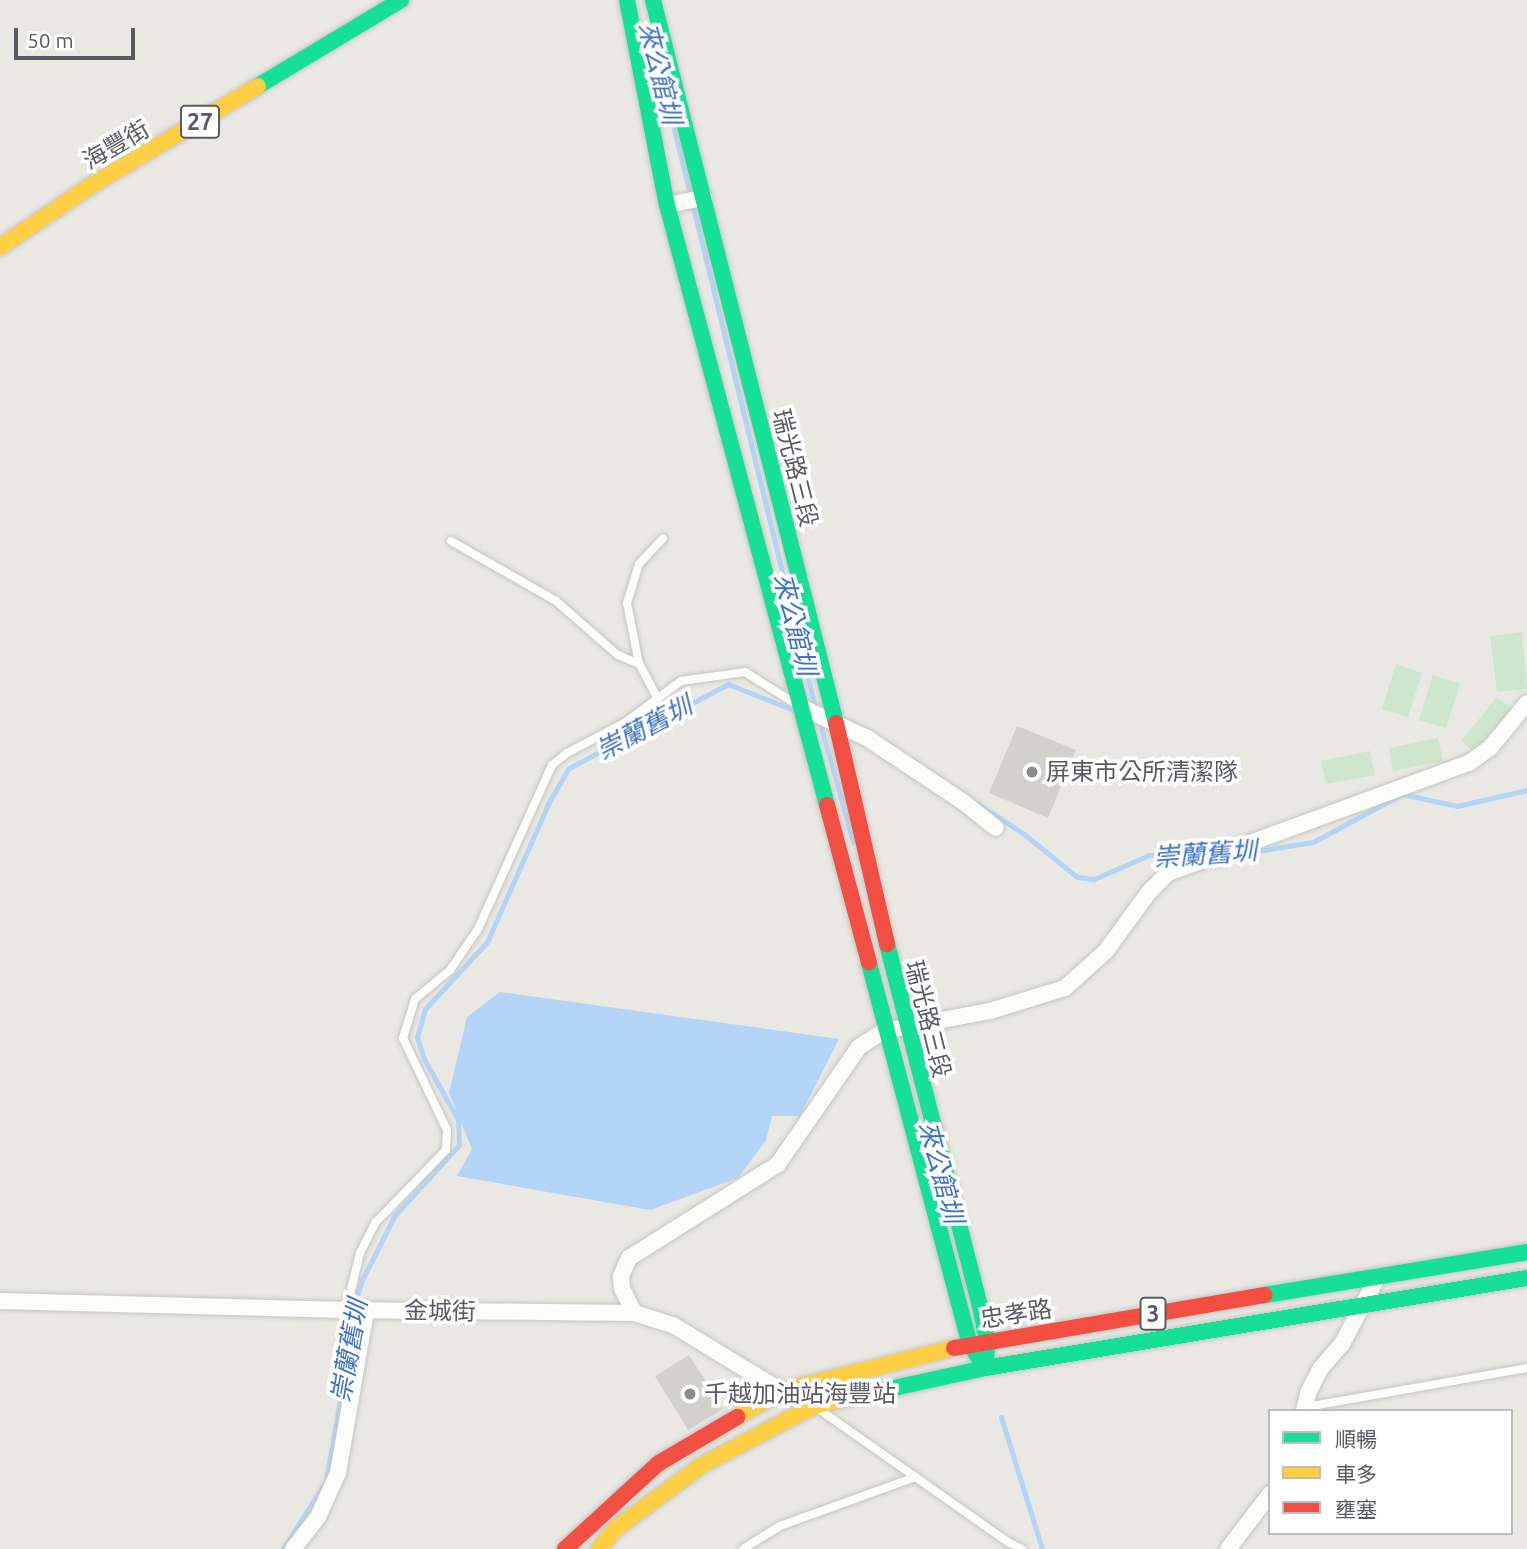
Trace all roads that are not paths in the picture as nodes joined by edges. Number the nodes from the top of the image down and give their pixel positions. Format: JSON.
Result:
{"nodes":[{"id":1,"x":401,"y":0,"type":"edge"},
{"id":2,"x":627,"y":0,"type":"edge"},
{"id":3,"x":653,"y":0,"type":"edge"},
{"id":4,"x":704,"y":198,"type":"junction"},
{"id":5,"x":667,"y":205,"type":"junction"},
{"id":6,"x":0,"y":247,"type":"edge"},
{"id":7,"x":663,"y":538,"type":"dead end"},
{"id":8,"x":450,"y":541,"type":"dead end"},
{"id":9,"x":639,"y":664,"type":"junction"},
{"id":10,"x":658,"y":699,"type":"junction"},
{"id":11,"x":1527,"y":704,"type":"edge"},
{"id":12,"x":801,"y":707,"type":"junction"},
{"id":13,"x":836,"y":724,"type":"junction"},
{"id":14,"x":996,"y":828,"type":"dead end"},
{"id":15,"x":906,"y":1027,"type":"junction"},
{"id":16,"x":884,"y":1031,"type":"junction"},
{"id":17,"x":1527,"y":1252,"type":"edge"},
{"id":18,"x":1378,"y":1276,"type":"junction"},
{"id":19,"x":1527,"y":1278,"type":"edge"},
{"id":20,"x":0,"y":1301,"type":"edge"},
{"id":21,"x":1364,"y":1305,"type":"junction"},
{"id":22,"x":346,"y":1310,"type":"junction"},
{"id":23,"x":366,"y":1311,"type":"junction"},
{"id":24,"x":634,"y":1313,"type":"junction"},
{"id":25,"x":987,"y":1342,"type":"junction"},
{"id":26,"x":970,"y":1344,"type":"junction"},
{"id":27,"x":985,"y":1368,"type":"junction"},
{"id":28,"x":1527,"y":1368,"type":"edge"},
{"id":29,"x":781,"y":1391,"type":"junction"},
{"id":30,"x":814,"y":1406,"type":"junction"},
{"id":31,"x":1304,"y":1409,"type":"edge"},
{"id":32,"x":915,"y":1477,"type":"junction"},
{"id":33,"x":1268,"y":1497,"type":"edge"},
{"id":34,"x":1010,"y":1546,"type":"edge"},
{"id":35,"x":293,"y":1549,"type":"edge"},
{"id":36,"x":565,"y":1549,"type":"edge"},
{"id":37,"x":599,"y":1549,"type":"edge"},
{"id":38,"x":743,"y":1549,"type":"edge"},
{"id":39,"x":1022,"y":1549,"type":"edge"},
{"id":40,"x":1228,"y":1549,"type":"edge"}],
"edges":[{"from":1,"to":6,"type":"street","name":"海豐街","number":"27"},
{"from":2,"to":5,"type":"street","name":"瑞光路三段"},
{"from":3,"to":4,"type":"street","name":"瑞光路三段"},
{"from":4,"to":5,"type":"street"},
{"from":4,"to":13,"type":"street","name":"瑞光路三段"},
{"from":5,"to":12,"type":"street","name":"瑞光路三段"},
{"from":7,"to":9,"type":"lane"},
{"from":8,"to":9,"type":"lane"},
{"from":9,"to":10,"type":"lane"},
{"from":10,"to":12,"type":"lane"},
{"from":10,"to":22,"type":"lane"},
{"from":11,"to":15,"type":"street"},
{"from":12,"to":13,"type":"street"},
{"from":12,"to":16,"type":"street","name":"瑞光路三段"},
{"from":13,"to":14,"type":"street"},
{"from":13,"to":15,"type":"street","name":"瑞光路三段"},
{"from":15,"to":16,"type":"street"},
{"from":15,"to":25,"type":"street","name":"瑞光路三段"},
{"from":16,"to":24,"type":"street"},
{"from":16,"to":26,"type":"street","name":"瑞光路三段"},
{"from":17,"to":18,"type":"street","name":"忠孝路","number":"3"},
{"from":18,"to":21,"type":"street"},
{"from":18,"to":25,"type":"street","name":"忠孝路","number":"3"},
{"from":19,"to":21,"type":"street","name":"忠孝路","number":"3"},
{"from":20,"to":22,"type":"street","name":"金城街"},
{"from":21,"to":27,"type":"street","name":"忠孝路","number":"3"},
{"from":21,"to":31,"type":"street"},
{"from":22,"to":23,"type":"street","name":"金城街"},
{"from":23,"to":24,"type":"street","name":"金城街"},
{"from":23,"to":35,"type":"street"},
{"from":24,"to":29,"type":"street","name":"金城街"},
{"from":25,"to":26,"type":"street","name":"忠孝路","number":"3"},
{"from":25,"to":27,"type":"street","name":"瑞光路三段"},
{"from":26,"to":27,"type":"street","name":"瑞光路三段"},
{"from":26,"to":29,"type":"street","name":"忠孝路","number":"3"},
{"from":27,"to":30,"type":"street","name":"忠孝路","number":"3"},
{"from":28,"to":31,"type":"lane"},
{"from":29,"to":30,"type":"street","name":"金城街"},
{"from":29,"to":36,"type":"street","name":"忠孝路","number":"3"},
{"from":30,"to":32,"type":"lane"},
{"from":30,"to":37,"type":"street","name":"忠孝路","number":"3"},
{"from":32,"to":34,"type":"lane"},
{"from":32,"to":38,"type":"lane"},
{"from":33,"to":40,"type":"street"},
{"from":34,"to":39,"type":"lane"}]}
